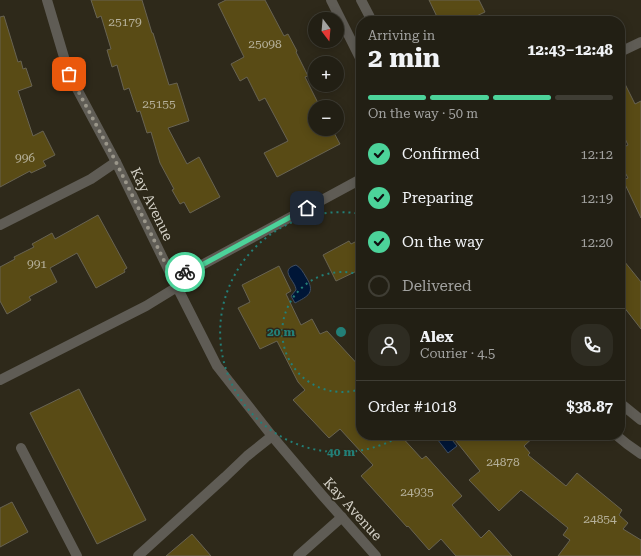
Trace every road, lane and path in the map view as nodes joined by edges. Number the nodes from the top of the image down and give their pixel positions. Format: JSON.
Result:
{"nodes":[{"id":1,"x":47,"y":0,"type":"edge"},
{"id":2,"x":331,"y":0,"type":"edge"},
{"id":3,"x":361,"y":0,"type":"edge"},
{"id":4,"x":369,"y":16,"type":"edge"},
{"id":5,"x":641,"y":42,"type":"edge"},
{"id":6,"x":356,"y":50,"type":"edge"},
{"id":7,"x":625,"y":50,"type":"edge"},
{"id":8,"x":116,"y":162,"type":"junction"},
{"id":9,"x":356,"y":182,"type":"edge"},
{"id":10,"x":0,"y":225,"type":"edge"},
{"id":11,"x":172,"y":277,"type":"junction"},
{"id":12,"x":177,"y":287,"type":"junction"},
{"id":13,"x":0,"y":380,"type":"edge"},
{"id":14,"x":625,"y":407,"type":"edge"},
{"id":15,"x":641,"y":420,"type":"edge"},
{"id":16,"x":272,"y":436,"type":"junction"},
{"id":17,"x":622,"y":440,"type":"edge"},
{"id":18,"x":21,"y":448,"type":"dead end"},
{"id":19,"x":641,"y":454,"type":"edge"},
{"id":20,"x":342,"y":517,"type":"junction"},
{"id":21,"x":77,"y":556,"type":"edge"},
{"id":22,"x":138,"y":556,"type":"edge"},
{"id":23,"x":298,"y":556,"type":"edge"},
{"id":24,"x":376,"y":556,"type":"edge"}],
"edges":[{"from":1,"to":8,"type":"street","name":"Kay Avenue"},
{"from":2,"to":6,"type":"street"},
{"from":3,"to":4,"type":"street"},
{"from":5,"to":7,"type":"street"},
{"from":8,"to":10,"type":"street"},
{"from":8,"to":11,"type":"street","name":"Kay Avenue"},
{"from":9,"to":11,"type":"street"},
{"from":11,"to":12,"type":"street","name":"Kay Avenue"},
{"from":12,"to":13,"type":"street"},
{"from":12,"to":16,"type":"street","name":"Kay Avenue"},
{"from":14,"to":15,"type":"street"},
{"from":16,"to":20,"type":"street","name":"Kay Avenue"},
{"from":16,"to":22,"type":"street"},
{"from":17,"to":19,"type":"street"},
{"from":18,"to":21,"type":"street"},
{"from":20,"to":23,"type":"street"},
{"from":20,"to":24,"type":"street","name":"Kay Avenue"}]}
